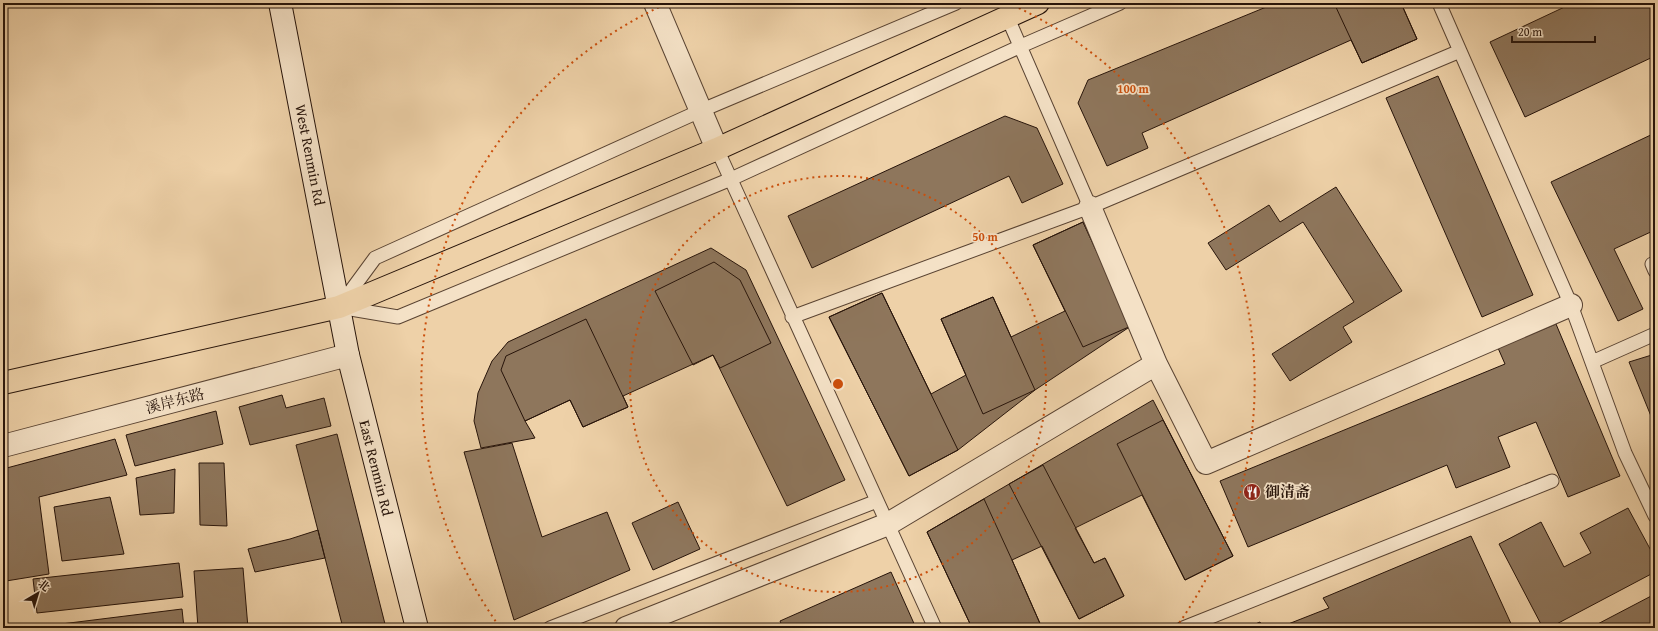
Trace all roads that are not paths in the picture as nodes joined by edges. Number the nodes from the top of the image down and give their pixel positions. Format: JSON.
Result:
{"nodes":[{"id":1,"x":280,"y":3,"type":"edge"},
{"id":2,"x":654,"y":3,"type":"edge"},
{"id":3,"x":956,"y":3,"type":"edge"},
{"id":4,"x":1038,"y":3,"type":"edge"},
{"id":5,"x":1120,"y":3,"type":"edge"},
{"id":6,"x":1439,"y":3,"type":"edge"},
{"id":7,"x":1007,"y":16,"type":"junction"},
{"id":8,"x":1021,"y":46,"type":"junction"},
{"id":9,"x":1460,"y":51,"type":"junction"},
{"id":10,"x":700,"y":111,"type":"junction"},
{"id":11,"x":717,"y":149,"type":"junction"},
{"id":12,"x":731,"y":179,"type":"junction"},
{"id":13,"x":1090,"y":207,"type":"junction"},
{"id":14,"x":1655,"y":263,"type":"edge"},
{"id":15,"x":1655,"y":271,"type":"edge"},
{"id":16,"x":1571,"y":304,"type":"junction"},
{"id":17,"x":339,"y":307,"type":"junction"},
{"id":18,"x":792,"y":317,"type":"junction"},
{"id":19,"x":1655,"y":334,"type":"edge"},
{"id":20,"x":348,"y":355,"type":"junction"},
{"id":21,"x":1592,"y":362,"type":"junction"},
{"id":22,"x":1156,"y":364,"type":"junction"},
{"id":23,"x":3,"y":383,"type":"edge"},
{"id":24,"x":3,"y":446,"type":"edge"},
{"id":25,"x":1552,"y":482,"type":"dead end"},
{"id":26,"x":877,"y":501,"type":"junction"},
{"id":27,"x":1655,"y":516,"type":"edge"},
{"id":28,"x":888,"y":524,"type":"junction"},
{"id":29,"x":417,"y":628,"type":"edge"},
{"id":30,"x":550,"y":628,"type":"edge"},
{"id":31,"x":626,"y":628,"type":"edge"},
{"id":32,"x":936,"y":628,"type":"edge"},
{"id":33,"x":1183,"y":628,"type":"edge"}],
"edges":[{"from":1,"to":17,"type":"street","name":"West Renmin Rd"},
{"from":2,"to":10,"type":"street"},
{"from":3,"to":10,"type":"lane"},
{"from":4,"to":7,"type":"main road"},
{"from":5,"to":8,"type":"lane"},
{"from":6,"to":9,"type":"lane"},
{"from":7,"to":8,"type":"lane"},
{"from":7,"to":11,"type":"main road"},
{"from":8,"to":12,"type":"lane"},
{"from":8,"to":13,"type":"lane"},
{"from":9,"to":13,"type":"lane"},
{"from":9,"to":16,"type":"lane"},
{"from":10,"to":11,"type":"street"},
{"from":10,"to":17,"type":"lane"},
{"from":11,"to":12,"type":"lane"},
{"from":11,"to":17,"type":"main road"},
{"from":12,"to":17,"type":"lane"},
{"from":12,"to":18,"type":"lane"},
{"from":13,"to":18,"type":"lane"},
{"from":13,"to":22,"type":"street"},
{"from":14,"to":15,"type":"lane"},
{"from":16,"to":21,"type":"lane"},
{"from":16,"to":22,"type":"street"},
{"from":17,"to":20,"type":"street","name":"East Renmin Rd"},
{"from":17,"to":23,"type":"main road"},
{"from":18,"to":26,"type":"lane"},
{"from":19,"to":21,"type":"lane"},
{"from":20,"to":24,"type":"street","name":"溪岸东路"},
{"from":20,"to":29,"type":"street","name":"East Renmin Rd"},
{"from":21,"to":27,"type":"lane"},
{"from":22,"to":28,"type":"street"},
{"from":25,"to":33,"type":"lane"},
{"from":26,"to":28,"type":"lane"},
{"from":26,"to":30,"type":"lane"},
{"from":28,"to":31,"type":"street"},
{"from":28,"to":32,"type":"lane"}]}
